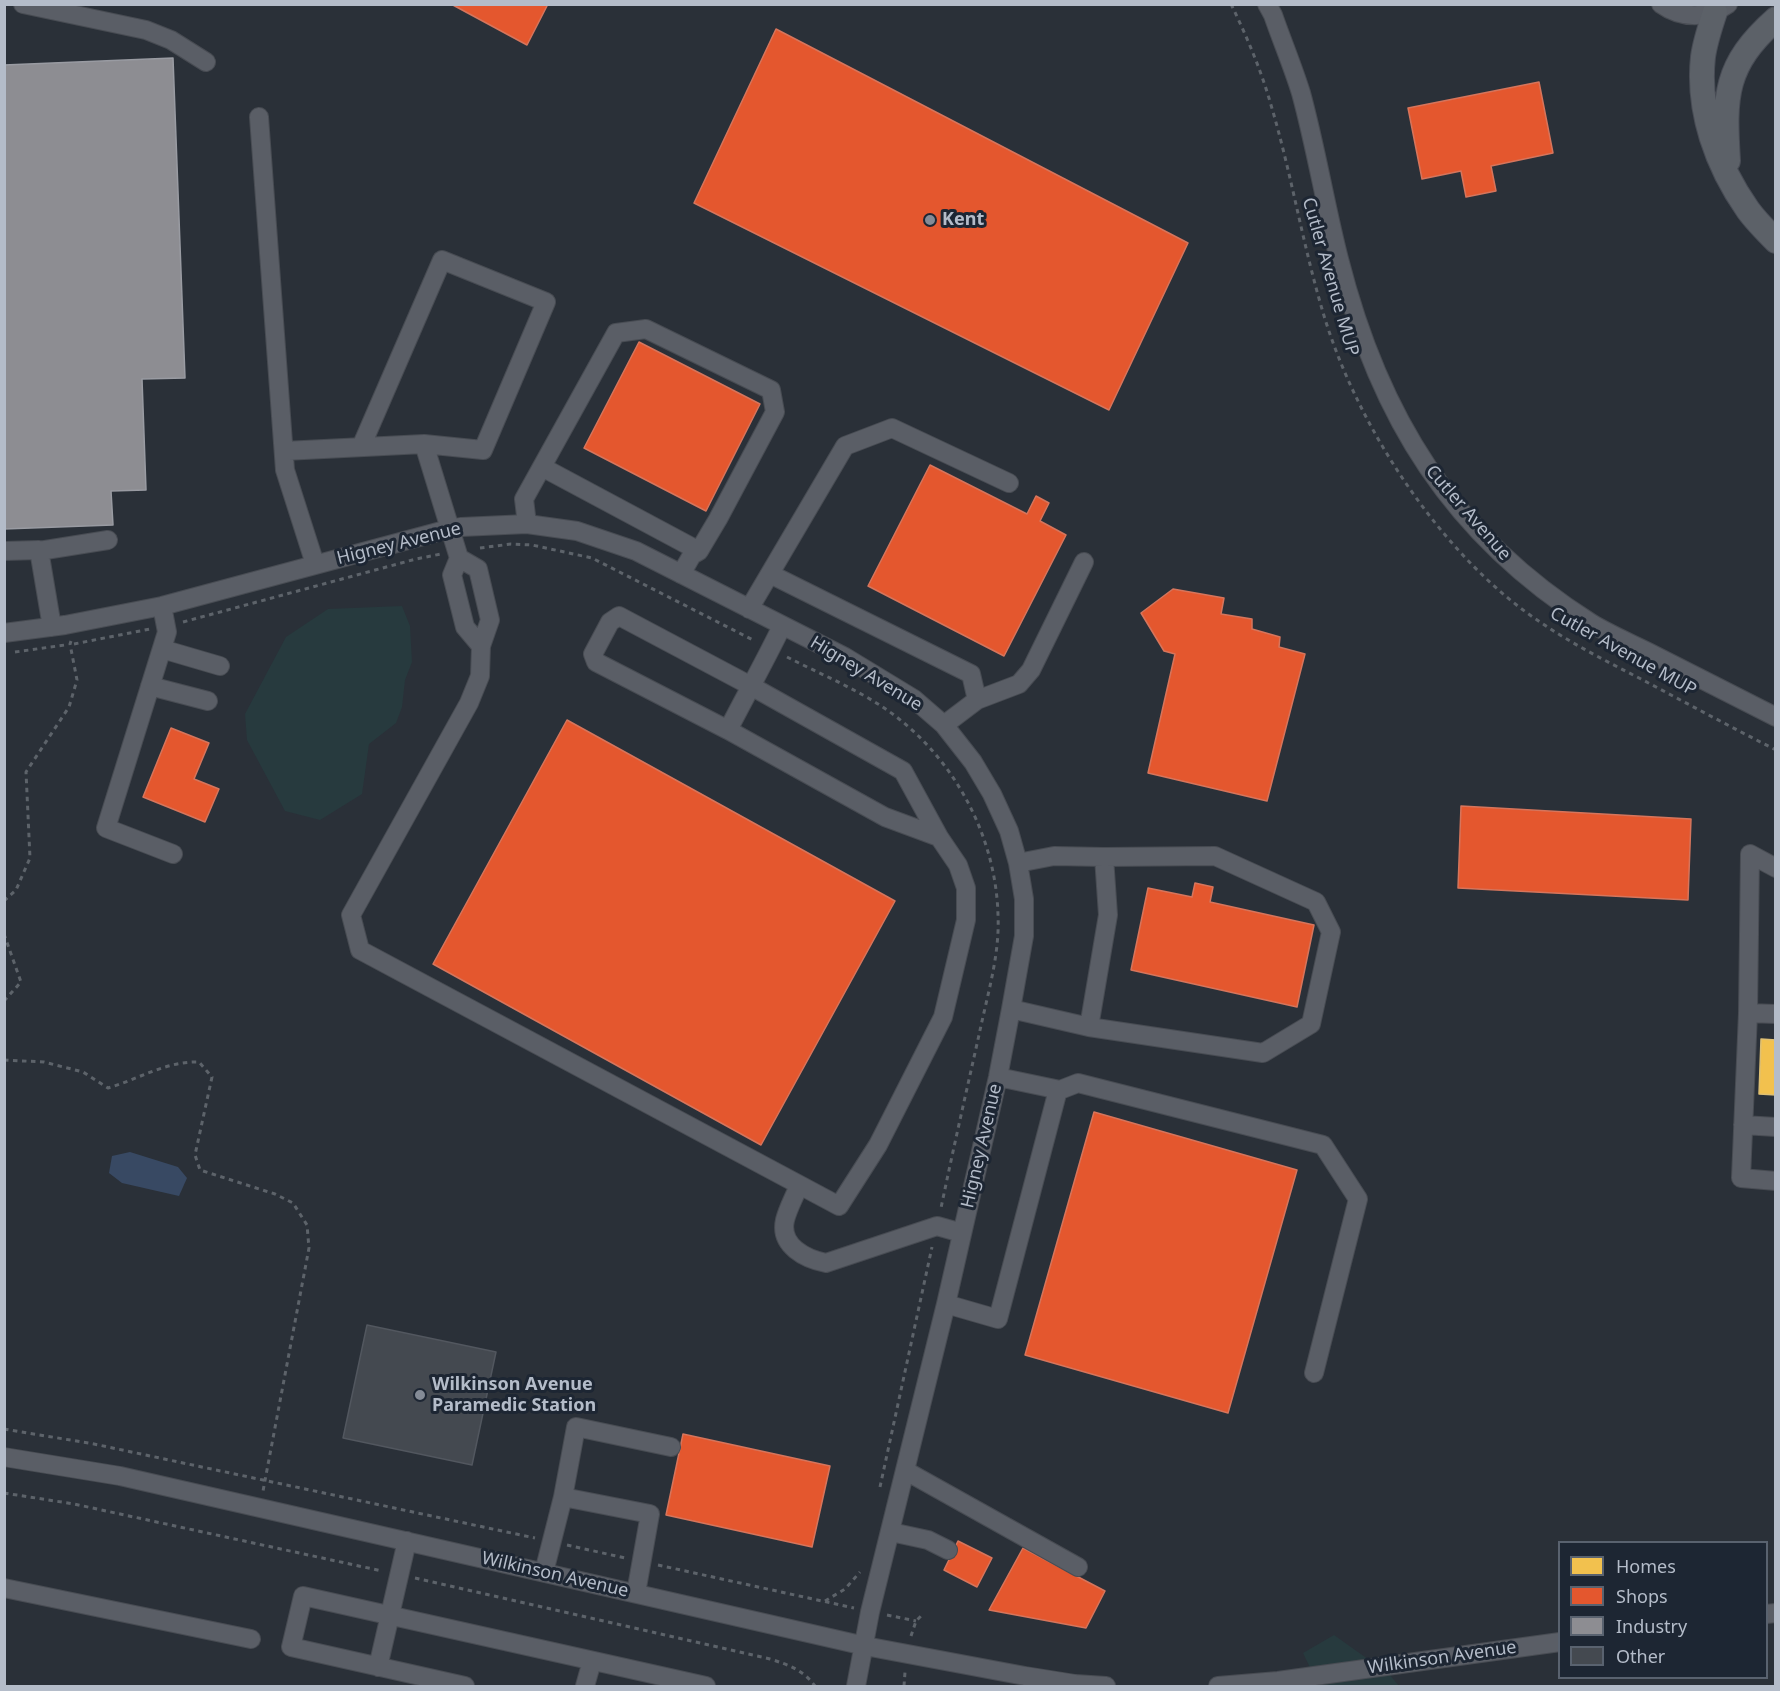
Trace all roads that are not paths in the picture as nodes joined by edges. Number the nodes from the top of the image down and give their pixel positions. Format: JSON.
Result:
{"nodes":[{"id":1,"x":23,"y":4,"type":"edge"},
{"id":2,"x":1267,"y":4,"type":"edge"},
{"id":3,"x":1661,"y":4,"type":"edge"},
{"id":4,"x":1721,"y":8,"type":"edge"},
{"id":5,"x":1776,"y":19,"type":"edge"},
{"id":6,"x":206,"y":62,"type":"dead end"},
{"id":7,"x":259,"y":117,"type":"dead end"},
{"id":8,"x":1729,"y":178,"type":"junction"},
{"id":9,"x":1776,"y":241,"type":"edge"},
{"id":10,"x":424,"y":444,"type":"junction"},
{"id":11,"x":361,"y":447,"type":"junction"},
{"id":12,"x":284,"y":451,"type":"junction"},
{"id":13,"x":542,"y":467,"type":"junction"},
{"id":14,"x":1009,"y":483,"type":"dead end"},
{"id":15,"x":527,"y":524,"type":"junction"},
{"id":16,"x":449,"y":529,"type":"junction"},
{"id":17,"x":108,"y":540,"type":"dead end"},
{"id":18,"x":4,"y":551,"type":"edge"},
{"id":19,"x":39,"y":551,"type":"junction"},
{"id":20,"x":699,"y":551,"type":"junction"},
{"id":21,"x":458,"y":554,"type":"junction"},
{"id":22,"x":1084,"y":562,"type":"dead end"},
{"id":23,"x":315,"y":564,"type":"junction"},
{"id":24,"x":681,"y":574,"type":"junction"},
{"id":25,"x":770,"y":574,"type":"junction"},
{"id":26,"x":162,"y":606,"type":"junction"},
{"id":27,"x":749,"y":609,"type":"junction"},
{"id":28,"x":782,"y":626,"type":"junction"},
{"id":29,"x":52,"y":627,"type":"junction"},
{"id":30,"x":4,"y":633,"type":"edge"},
{"id":31,"x":481,"y":646,"type":"junction"},
{"id":32,"x":162,"y":649,"type":"junction"},
{"id":33,"x":220,"y":666,"type":"dead end"},
{"id":34,"x":150,"y":686,"type":"junction"},
{"id":35,"x":751,"y":686,"type":"junction"},
{"id":36,"x":977,"y":700,"type":"junction"},
{"id":37,"x":208,"y":701,"type":"dead end"},
{"id":38,"x":1776,"y":717,"type":"edge"},
{"id":39,"x":944,"y":725,"type":"junction"},
{"id":40,"x":728,"y":730,"type":"junction"},
{"id":41,"x":939,"y":837,"type":"junction"},
{"id":42,"x":173,"y":854,"type":"dead end"},
{"id":43,"x":1104,"y":857,"type":"junction"},
{"id":44,"x":1018,"y":863,"type":"junction"},
{"id":45,"x":1776,"y":868,"type":"edge"},
{"id":46,"x":1011,"y":1009,"type":"junction"},
{"id":47,"x":1748,"y":1013,"type":"junction"},
{"id":48,"x":1776,"y":1014,"type":"edge"},
{"id":49,"x":1089,"y":1027,"type":"junction"},
{"id":50,"x":998,"y":1077,"type":"junction"},
{"id":51,"x":1058,"y":1090,"type":"junction"},
{"id":52,"x":1743,"y":1125,"type":"junction"},
{"id":53,"x":1776,"y":1127,"type":"edge"},
{"id":54,"x":1776,"y":1181,"type":"edge"},
{"id":55,"x":799,"y":1185,"type":"junction"},
{"id":56,"x":962,"y":1233,"type":"junction"},
{"id":57,"x":946,"y":1304,"type":"junction"},
{"id":58,"x":1314,"y":1373,"type":"dead end"},
{"id":59,"x":671,"y":1447,"type":"dead end"},
{"id":60,"x":4,"y":1457,"type":"edge"},
{"id":61,"x":906,"y":1471,"type":"junction"},
{"id":62,"x":563,"y":1497,"type":"junction"},
{"id":63,"x":891,"y":1532,"type":"junction"},
{"id":64,"x":407,"y":1541,"type":"junction"},
{"id":65,"x":948,"y":1550,"type":"dead end"},
{"id":66,"x":1078,"y":1567,"type":"dead end"},
{"id":67,"x":544,"y":1572,"type":"junction"},
{"id":68,"x":4,"y":1588,"type":"edge"},
{"id":69,"x":636,"y":1593,"type":"junction"},
{"id":70,"x":390,"y":1616,"type":"junction"},
{"id":71,"x":251,"y":1639,"type":"dead end"},
{"id":72,"x":1558,"y":1642,"type":"edge"},
{"id":73,"x":865,"y":1646,"type":"junction"},
{"id":74,"x":592,"y":1661,"type":"junction"},
{"id":75,"x":378,"y":1667,"type":"junction"},
{"id":76,"x":465,"y":1686,"type":"edge"},
{"id":77,"x":585,"y":1686,"type":"edge"},
{"id":78,"x":706,"y":1686,"type":"edge"},
{"id":79,"x":856,"y":1686,"type":"edge"},
{"id":80,"x":1106,"y":1686,"type":"edge"},
{"id":81,"x":1218,"y":1686,"type":"edge"}],
"edges":[{"from":1,"to":6,"type":"street"},
{"from":2,"to":38,"type":"street","name":"Cutler Avenue"},
{"from":3,"to":4,"type":"street"},
{"from":4,"to":8,"type":"main road"},
{"from":5,"to":8,"type":"main road"},
{"from":7,"to":12,"type":"street"},
{"from":8,"to":9,"type":"main road"},
{"from":10,"to":11,"type":"street"},
{"from":10,"to":11,"type":"street"},
{"from":10,"to":16,"type":"street"},
{"from":11,"to":12,"type":"street"},
{"from":12,"to":23,"type":"street"},
{"from":13,"to":15,"type":"street"},
{"from":13,"to":20,"type":"street"},
{"from":13,"to":20,"type":"street"},
{"from":14,"to":25,"type":"street"},
{"from":15,"to":16,"type":"street","name":"Higney Avenue"},
{"from":15,"to":24,"type":"street","name":"Higney Avenue"},
{"from":16,"to":21,"type":"street"},
{"from":16,"to":23,"type":"street","name":"Higney Avenue"},
{"from":17,"to":19,"type":"street"},
{"from":18,"to":19,"type":"street"},
{"from":19,"to":29,"type":"street"},
{"from":20,"to":24,"type":"street"},
{"from":21,"to":31,"type":"street"},
{"from":21,"to":31,"type":"street"},
{"from":22,"to":36,"type":"street"},
{"from":23,"to":26,"type":"street","name":"Higney Avenue"},
{"from":24,"to":27,"type":"street","name":"Higney Avenue"},
{"from":25,"to":27,"type":"street"},
{"from":25,"to":36,"type":"street"},
{"from":26,"to":29,"type":"street","name":"Higney Avenue"},
{"from":26,"to":32,"type":"street"},
{"from":27,"to":28,"type":"street","name":"Higney Avenue"},
{"from":28,"to":35,"type":"street"},
{"from":28,"to":39,"type":"street","name":"Higney Avenue"},
{"from":29,"to":30,"type":"street","name":"Higney Avenue"},
{"from":31,"to":55,"type":"street"},
{"from":32,"to":33,"type":"street"},
{"from":32,"to":34,"type":"street"},
{"from":34,"to":37,"type":"street"},
{"from":34,"to":42,"type":"street"},
{"from":35,"to":40,"type":"street"},
{"from":35,"to":40,"type":"street"},
{"from":35,"to":41,"type":"street"},
{"from":36,"to":39,"type":"street"},
{"from":39,"to":44,"type":"street","name":"Higney Avenue"},
{"from":40,"to":41,"type":"street"},
{"from":41,"to":55,"type":"street"},
{"from":43,"to":44,"type":"street"},
{"from":43,"to":49,"type":"street"},
{"from":43,"to":49,"type":"street"},
{"from":44,"to":46,"type":"street","name":"Higney Avenue"},
{"from":45,"to":47,"type":"street"},
{"from":46,"to":49,"type":"street"},
{"from":46,"to":50,"type":"street","name":"Higney Avenue"},
{"from":47,"to":48,"type":"street"},
{"from":47,"to":52,"type":"street"},
{"from":50,"to":51,"type":"street"},
{"from":50,"to":56,"type":"street","name":"Higney Avenue"},
{"from":51,"to":57,"type":"street"},
{"from":51,"to":58,"type":"street"},
{"from":52,"to":53,"type":"street"},
{"from":52,"to":54,"type":"street"},
{"from":55,"to":56,"type":"street"},
{"from":56,"to":57,"type":"street","name":"Higney Avenue"},
{"from":57,"to":61,"type":"street","name":"Higney Avenue"},
{"from":59,"to":62,"type":"street"},
{"from":60,"to":64,"type":"street","name":"Wilkinson Avenue"},
{"from":61,"to":63,"type":"street","name":"Higney Avenue"},
{"from":61,"to":66,"type":"street"},
{"from":62,"to":67,"type":"street"},
{"from":62,"to":69,"type":"street"},
{"from":63,"to":65,"type":"street"},
{"from":63,"to":73,"type":"street","name":"Higney Avenue"},
{"from":64,"to":67,"type":"street","name":"Wilkinson Avenue"},
{"from":64,"to":70,"type":"street"},
{"from":67,"to":69,"type":"street","name":"Wilkinson Avenue"},
{"from":68,"to":71,"type":"street"},
{"from":69,"to":73,"type":"street","name":"Wilkinson Avenue"},
{"from":70,"to":74,"type":"street"},
{"from":70,"to":75,"type":"street"},
{"from":70,"to":75,"type":"street"},
{"from":72,"to":81,"type":"street","name":"Wilkinson Avenue"},
{"from":73,"to":79,"type":"street","name":"Higney Avenue"},
{"from":73,"to":80,"type":"street","name":"Wilkinson Avenue"},
{"from":74,"to":77,"type":"street"},
{"from":74,"to":78,"type":"street"},
{"from":75,"to":76,"type":"street"}]}
